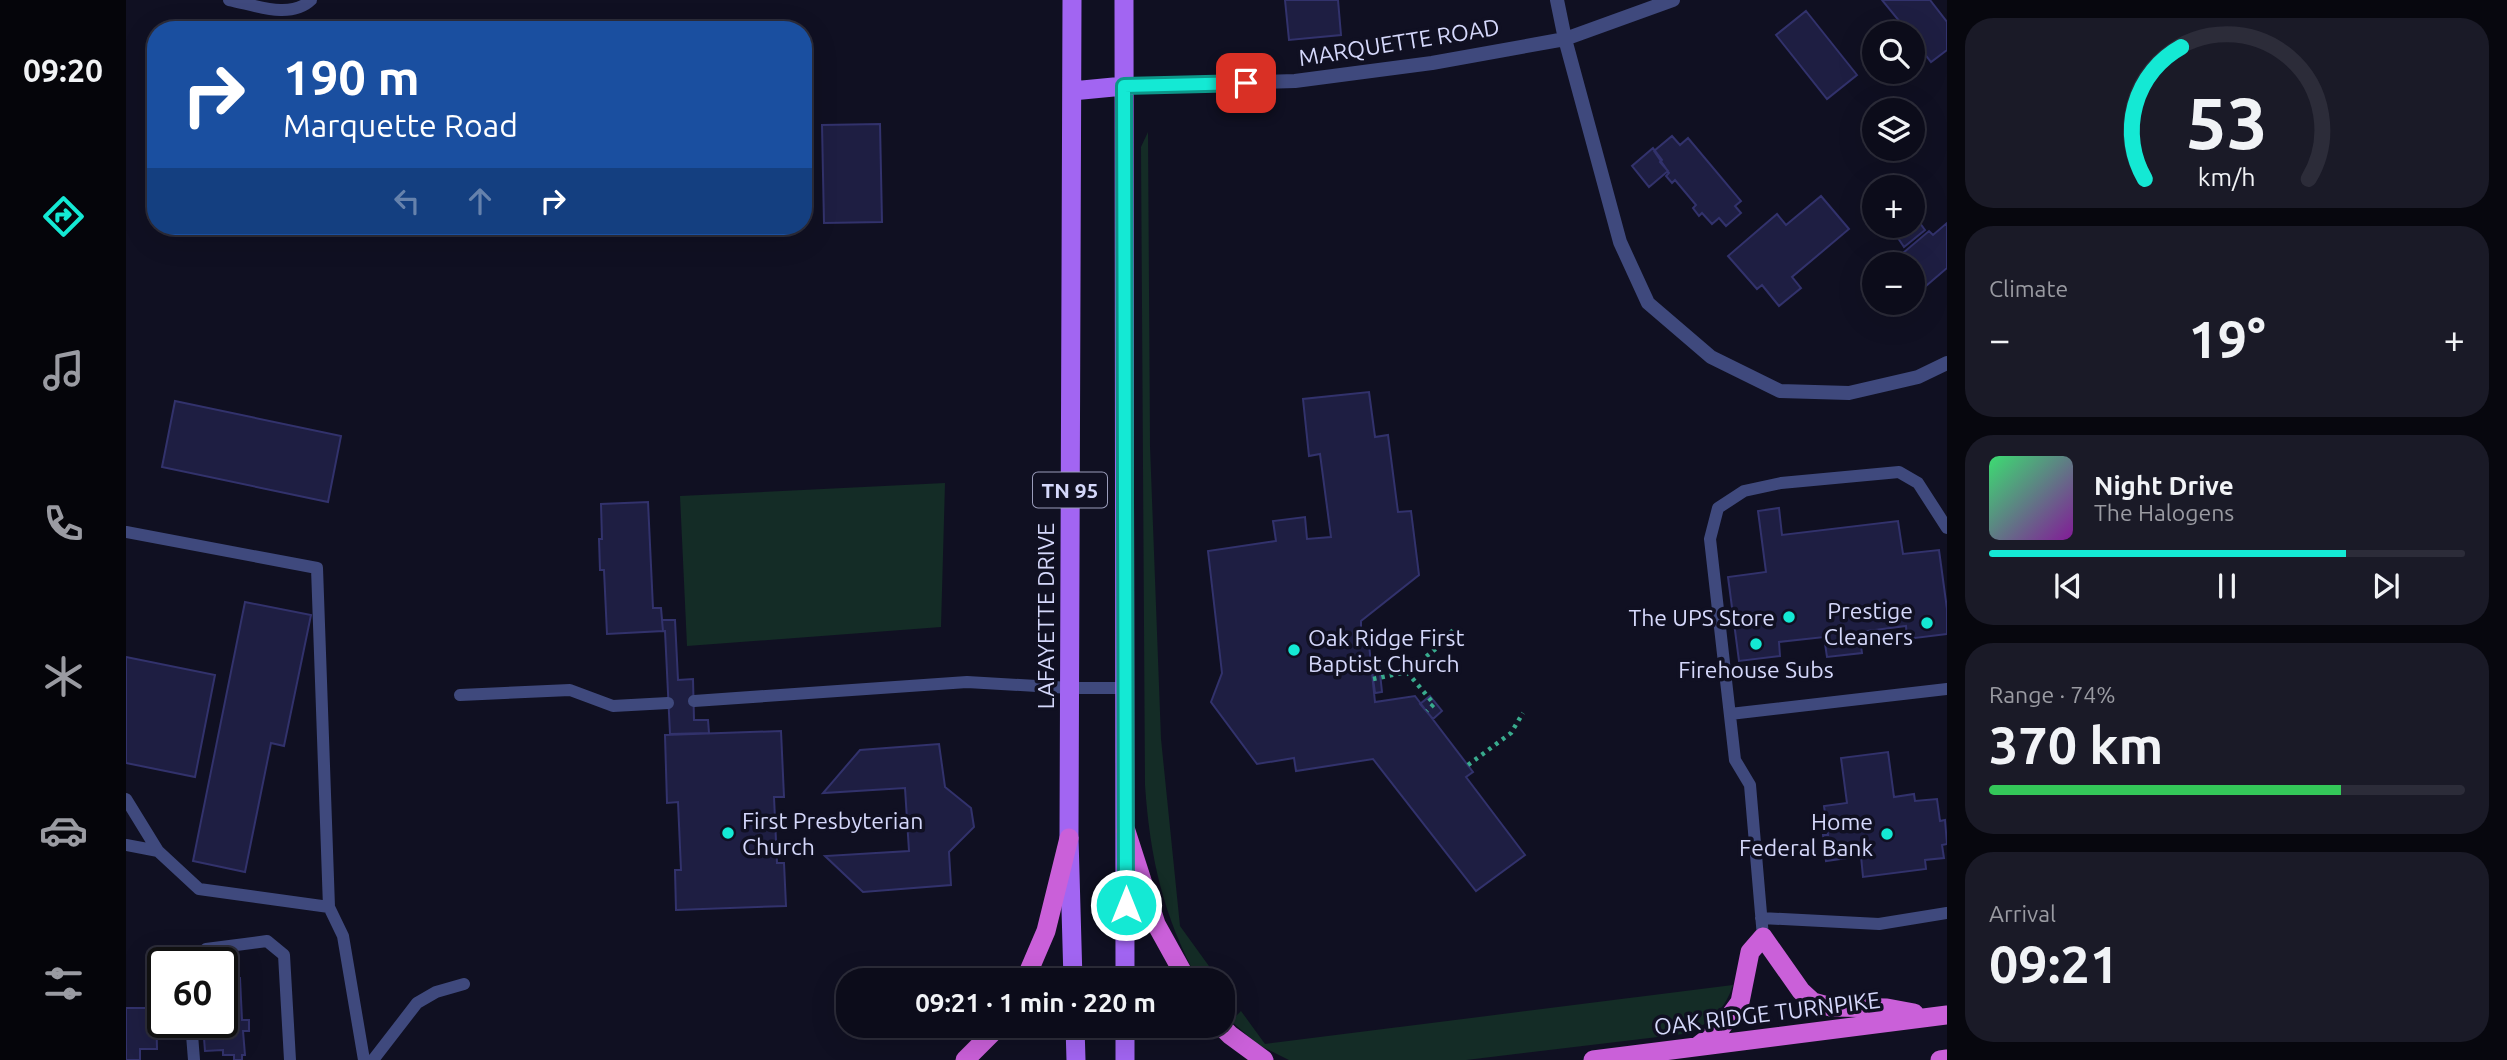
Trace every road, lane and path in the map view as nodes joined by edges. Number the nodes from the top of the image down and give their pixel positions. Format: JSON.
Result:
{"nodes":[{"id":1,"x":229,"y":0,"type":"edge"},
{"id":2,"x":311,"y":0,"type":"edge"},
{"id":3,"x":1072,"y":0,"type":"edge"},
{"id":4,"x":1124,"y":0,"type":"edge"},
{"id":5,"x":1557,"y":0,"type":"edge"},
{"id":6,"x":1673,"y":0,"type":"edge"},
{"id":7,"x":1565,"y":38,"type":"junction"},
{"id":8,"x":1124,"y":86,"type":"junction"},
{"id":9,"x":1072,"y":91,"type":"junction"},
{"id":10,"x":1947,"y":363,"type":"edge"},
{"id":11,"x":1947,"y":528,"type":"edge"},
{"id":12,"x":126,"y":532,"type":"edge"},
{"id":13,"x":1454,"y":629,"type":"dead end"},
{"id":14,"x":1407,"y":672,"type":"junction"},
{"id":15,"x":1373,"y":679,"type":"dead end"},
{"id":16,"x":1070,"y":688,"type":"junction"},
{"id":17,"x":1125,"y":688,"type":"junction"},
{"id":18,"x":1947,"y":689,"type":"edge"},
{"id":19,"x":460,"y":695,"type":"dead end"},
{"id":20,"x":694,"y":701,"type":"dead end"},
{"id":21,"x":668,"y":703,"type":"dead end"},
{"id":22,"x":1427,"y":711,"type":"dead end"},
{"id":23,"x":1523,"y":713,"type":"dead end"},
{"id":24,"x":1730,"y":714,"type":"junction"},
{"id":25,"x":1468,"y":765,"type":"dead end"},
{"id":26,"x":126,"y":799,"type":"edge"},
{"id":27,"x":1126,"y":831,"type":"junction"},
{"id":28,"x":1069,"y":838,"type":"junction"},
{"id":29,"x":126,"y":845,"type":"edge"},
{"id":30,"x":158,"y":851,"type":"junction"},
{"id":31,"x":329,"y":907,"type":"junction"},
{"id":32,"x":1947,"y":913,"type":"edge"},
{"id":33,"x":1762,"y":927,"type":"junction"},
{"id":34,"x":215,"y":947,"type":"edge"},
{"id":35,"x":1030,"y":968,"type":"edge"},
{"id":36,"x":1073,"y":968,"type":"edge"},
{"id":37,"x":1125,"y":968,"type":"edge"},
{"id":38,"x":1181,"y":968,"type":"edge"},
{"id":39,"x":464,"y":984,"type":"dead end"},
{"id":40,"x":1942,"y":1015,"type":"edge"},
{"id":41,"x":192,"y":1038,"type":"edge"},
{"id":42,"x":987,"y":1038,"type":"edge"},
{"id":43,"x":1075,"y":1038,"type":"edge"},
{"id":44,"x":1125,"y":1038,"type":"edge"},
{"id":45,"x":1234,"y":1038,"type":"edge"},
{"id":46,"x":1696,"y":1047,"type":"junction"},
{"id":47,"x":1947,"y":1059,"type":"edge"},
{"id":48,"x":194,"y":1060,"type":"edge"},
{"id":49,"x":290,"y":1060,"type":"edge"},
{"id":50,"x":364,"y":1060,"type":"edge"},
{"id":51,"x":373,"y":1060,"type":"edge"},
{"id":52,"x":965,"y":1060,"type":"edge"},
{"id":53,"x":1076,"y":1060,"type":"edge"},
{"id":54,"x":1125,"y":1060,"type":"edge"},
{"id":55,"x":1264,"y":1060,"type":"edge"},
{"id":56,"x":1593,"y":1060,"type":"edge"},
{"id":57,"x":1940,"y":1060,"type":"edge"}],
"edges":[{"from":1,"to":2,"type":"lane"},
{"from":3,"to":9,"type":"main road","name":"LAFAYETTE DRIVE","number":"TN 95"},
{"from":4,"to":8,"type":"main road","number":"TN 95"},
{"from":5,"to":7,"type":"street"},
{"from":6,"to":7,"type":"street","name":"MARQUETTE ROAD"},
{"from":7,"to":8,"type":"street","name":"MARQUETTE ROAD"},
{"from":7,"to":10,"type":"street"},
{"from":8,"to":9,"type":"main road"},
{"from":8,"to":17,"type":"main road","number":"TN 95"},
{"from":9,"to":16,"type":"main road","name":"LAFAYETTE DRIVE","number":"TN 95"},
{"from":11,"to":24,"type":"lane"},
{"from":12,"to":31,"type":"lane"},
{"from":13,"to":14,"type":"path"},
{"from":14,"to":15,"type":"path"},
{"from":14,"to":22,"type":"path"},
{"from":16,"to":17,"type":"lane"},
{"from":16,"to":20,"type":"lane"},
{"from":16,"to":28,"type":"main road","name":"LAFAYETTE DRIVE","number":"TN 95"},
{"from":17,"to":27,"type":"main road","number":"TN 95"},
{"from":18,"to":24,"type":"lane"},
{"from":19,"to":21,"type":"lane"},
{"from":23,"to":25,"type":"path"},
{"from":24,"to":33,"type":"lane"},
{"from":26,"to":30,"type":"lane"},
{"from":27,"to":37,"type":"main road"},
{"from":27,"to":38,"type":"highway"},
{"from":28,"to":35,"type":"highway"},
{"from":28,"to":36,"type":"main road","name":"LAFAYETTE DRIVE","number":"TN 95"},
{"from":29,"to":30,"type":"lane"},
{"from":30,"to":31,"type":"lane"},
{"from":31,"to":50,"type":"lane"},
{"from":32,"to":33,"type":"lane"},
{"from":33,"to":40,"type":"highway"},
{"from":33,"to":46,"type":"highway"},
{"from":34,"to":49,"type":"lane"},
{"from":39,"to":51,"type":"lane"},
{"from":40,"to":46,"type":"highway","name":"OAK RIDGE TURNPIKE"},
{"from":41,"to":48,"type":"lane"},
{"from":42,"to":52,"type":"highway"},
{"from":43,"to":53,"type":"main road"},
{"from":44,"to":54,"type":"main road"},
{"from":45,"to":55,"type":"highway"},
{"from":46,"to":56,"type":"highway","name":"OAK RIDGE TURNPIKE"},
{"from":47,"to":57,"type":"highway"}]}
